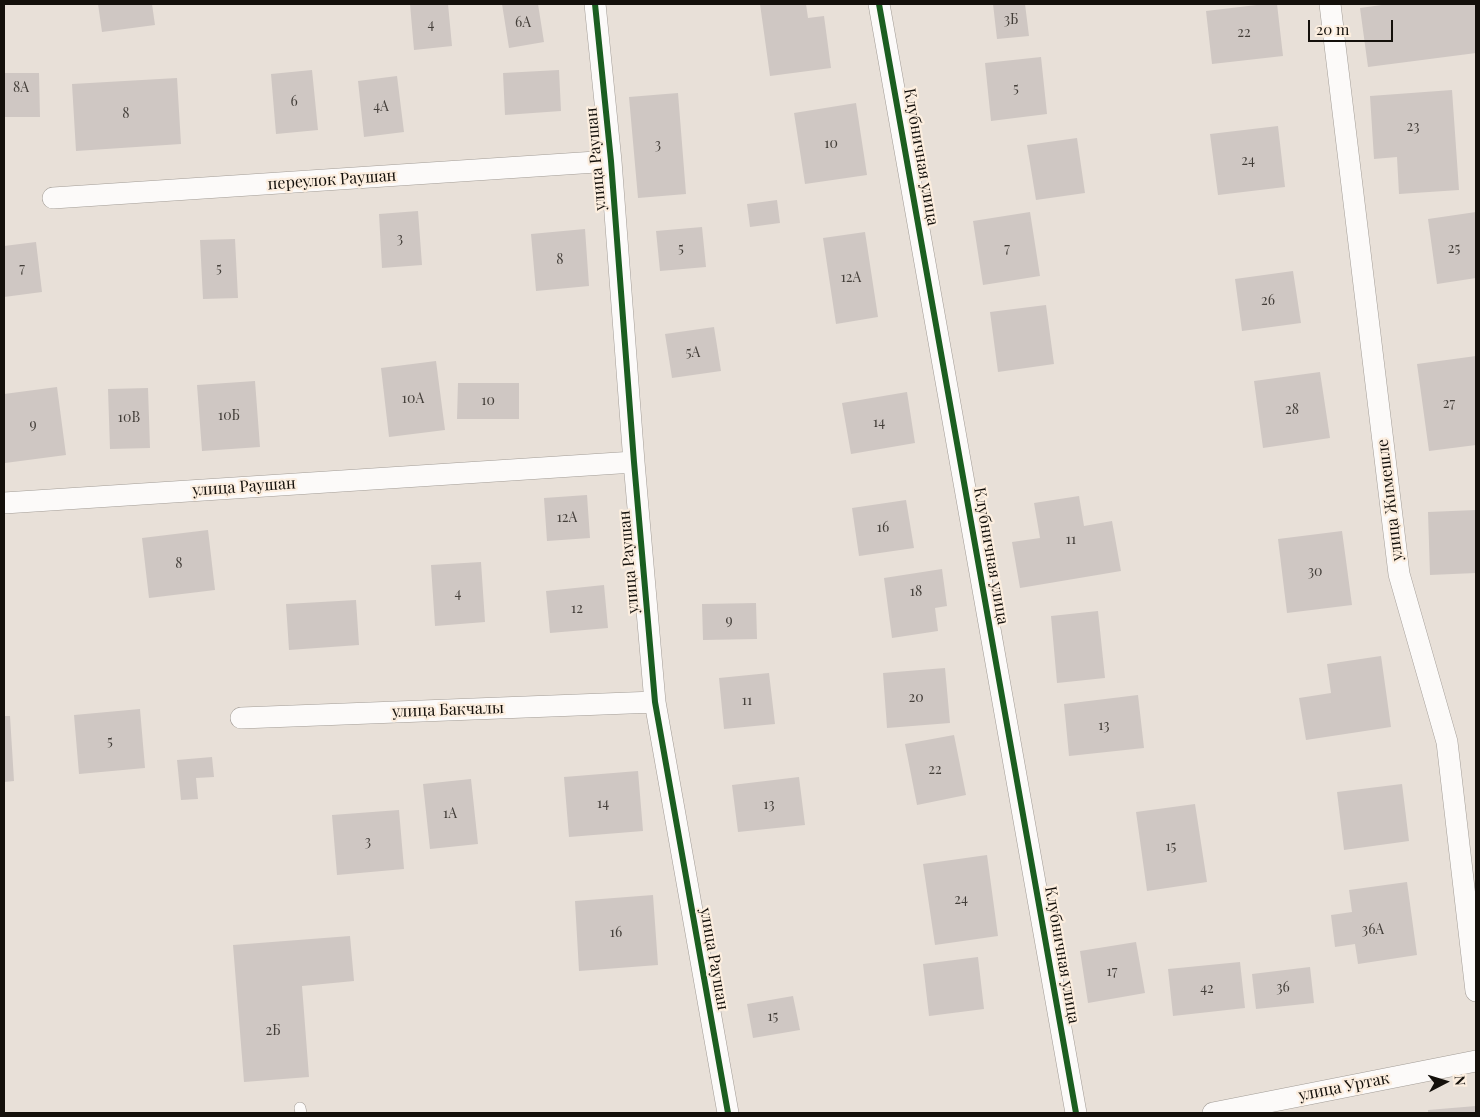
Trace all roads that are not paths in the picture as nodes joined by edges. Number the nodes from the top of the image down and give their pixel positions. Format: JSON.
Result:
{"nodes":[{"id":1,"x":595,"y":4,"type":"edge"},
{"id":2,"x":880,"y":4,"type":"edge"},
{"id":3,"x":1330,"y":4,"type":"edge"},
{"id":4,"x":611,"y":161,"type":"junction"},
{"id":5,"x":53,"y":198,"type":"dead end"},
{"id":6,"x":634,"y":462,"type":"junction"},
{"id":7,"x":4,"y":503,"type":"edge"},
{"id":8,"x":655,"y":702,"type":"junction"},
{"id":9,"x":241,"y":718,"type":"dead end"},
{"id":10,"x":1476,"y":991,"type":"edge"},
{"id":11,"x":1476,"y":1062,"type":"edge"},
{"id":12,"x":728,"y":1113,"type":"edge"},
{"id":13,"x":1076,"y":1113,"type":"edge"},
{"id":14,"x":1213,"y":1113,"type":"edge"}],
"edges":[{"from":1,"to":4,"type":"street","name":"улица Раушан"},
{"from":2,"to":13,"type":"street","name":"Клубничная улица"},
{"from":3,"to":10,"type":"street","name":"улица Жимешле"},
{"from":4,"to":5,"type":"street","name":"переулок Раушан"},
{"from":4,"to":6,"type":"street","name":"улица Раушан"},
{"from":6,"to":7,"type":"street","name":"улица Раушан"},
{"from":6,"to":8,"type":"street","name":"улица Раушан"},
{"from":8,"to":9,"type":"street","name":"улица Бакчалы"},
{"from":8,"to":12,"type":"street","name":"улица Раушан"},
{"from":11,"to":14,"type":"street","name":"улица Уртак"}]}
